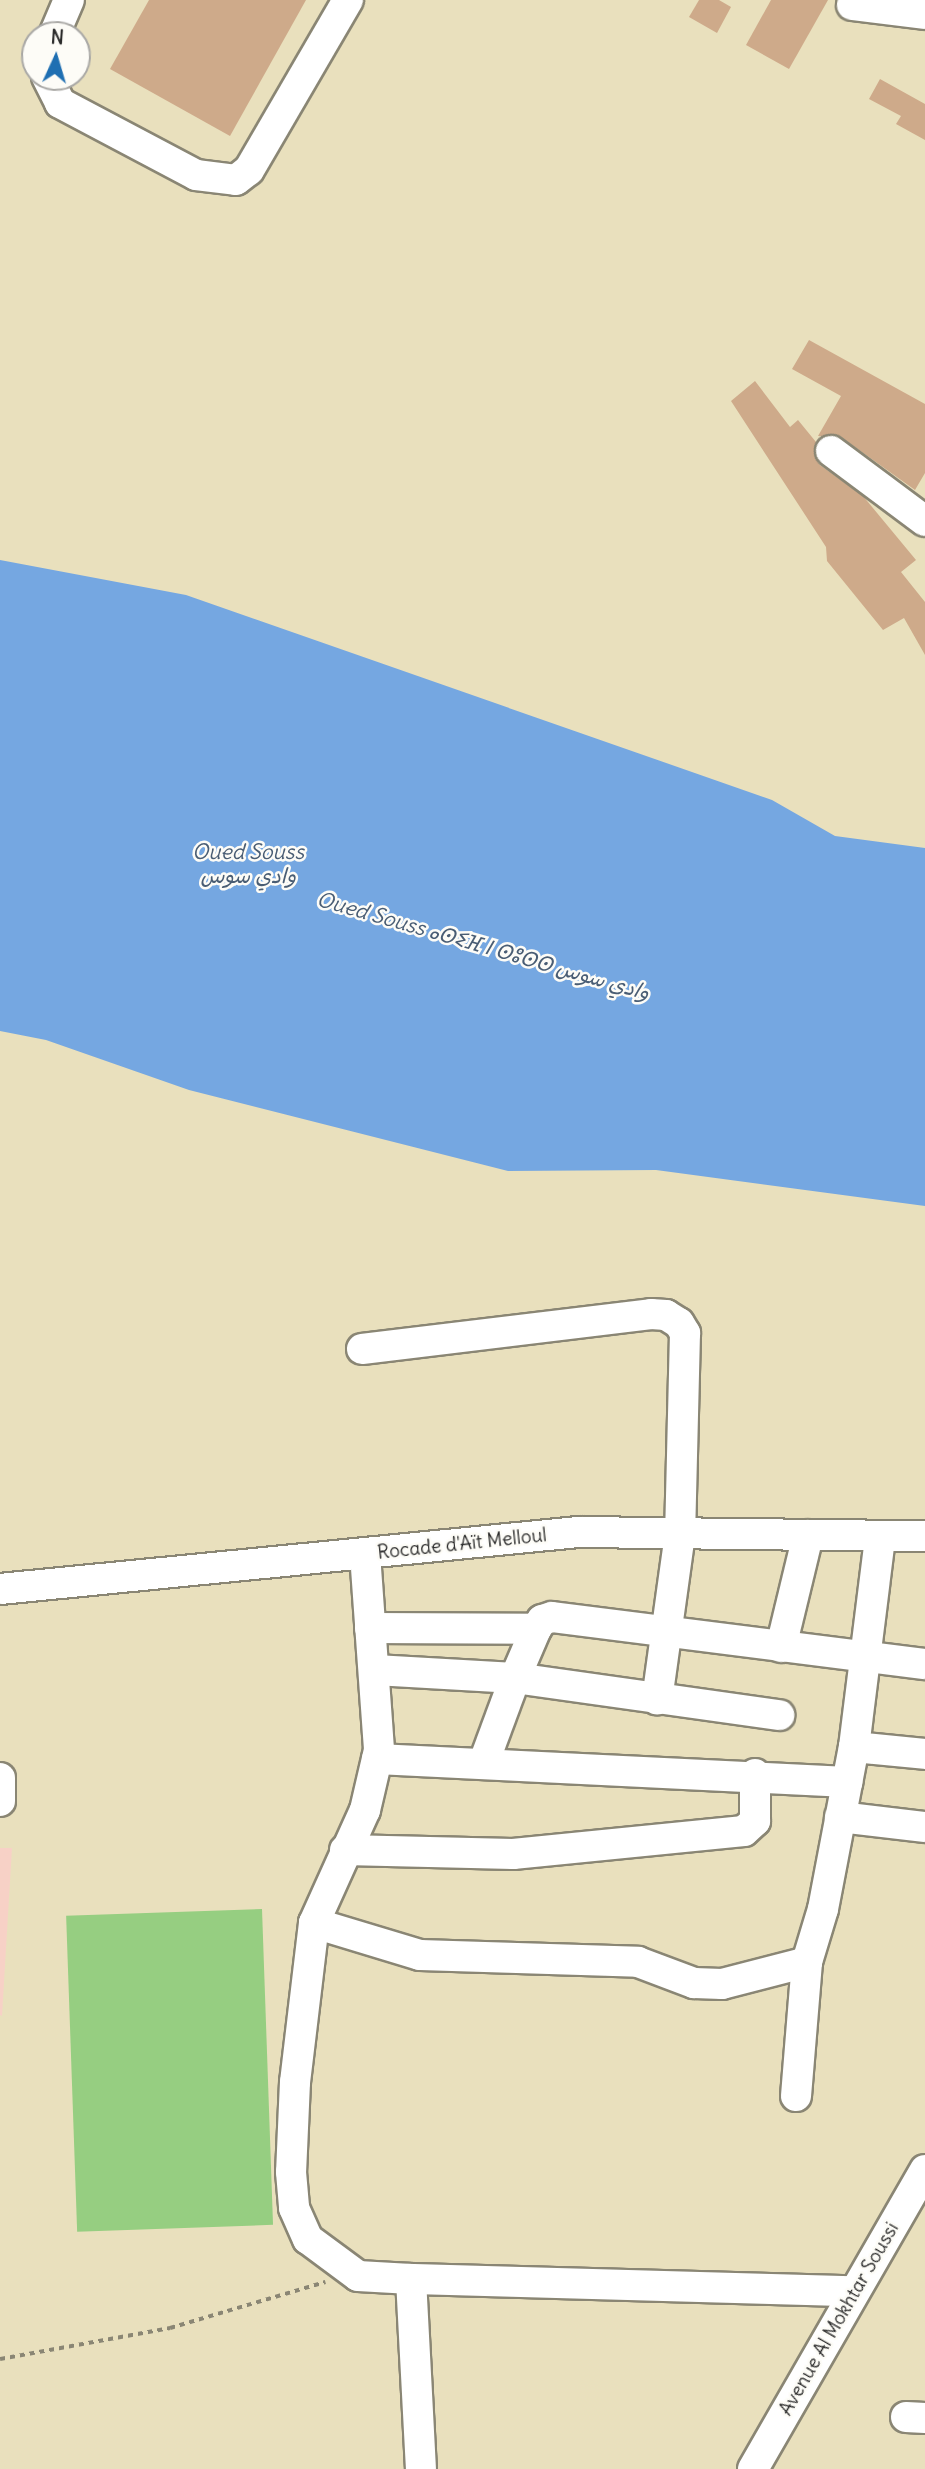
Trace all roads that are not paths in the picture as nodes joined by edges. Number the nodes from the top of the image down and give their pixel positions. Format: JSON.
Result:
{"nodes":[{"id":1,"x":69,"y":0,"type":"edge"},
{"id":2,"x":348,"y":0,"type":"edge"},
{"id":3,"x":852,"y":5,"type":"dead end"},
{"id":4,"x":925,"y":14,"type":"edge"},
{"id":5,"x":60,"y":21,"type":"edge"},
{"id":6,"x":54,"y":91,"type":"edge"},
{"id":7,"x":831,"y":451,"type":"dead end"},
{"id":8,"x":922,"y":512,"type":"edge"},
{"id":9,"x":362,"y":1349,"type":"dead end"},
{"id":10,"x":680,"y":1534,"type":"junction"},
{"id":11,"x":808,"y":1535,"type":"junction"},
{"id":12,"x":880,"y":1536,"type":"junction"},
{"id":13,"x":925,"y":1536,"type":"edge"},
{"id":14,"x":365,"y":1555,"type":"junction"},
{"id":15,"x":0,"y":1589,"type":"edge"},
{"id":16,"x":370,"y":1628,"type":"junction"},
{"id":17,"x":536,"y":1629,"type":"junction"},
{"id":18,"x":665,"y":1632,"type":"junction"},
{"id":19,"x":781,"y":1647,"type":"junction"},
{"id":20,"x":865,"y":1660,"type":"junction"},
{"id":21,"x":925,"y":1664,"type":"edge"},
{"id":22,"x":375,"y":1670,"type":"junction"},
{"id":23,"x":515,"y":1678,"type":"junction"},
{"id":24,"x":657,"y":1699,"type":"junction"},
{"id":25,"x":779,"y":1715,"type":"dead end"},
{"id":26,"x":854,"y":1747,"type":"junction"},
{"id":27,"x":925,"y":1754,"type":"edge"},
{"id":28,"x":377,"y":1759,"type":"junction"},
{"id":29,"x":484,"y":1762,"type":"junction"},
{"id":30,"x":755,"y":1774,"type":"junction"},
{"id":31,"x":0,"y":1778,"type":"edge"},
{"id":32,"x":847,"y":1782,"type":"junction"},
{"id":33,"x":0,"y":1801,"type":"edge"},
{"id":34,"x":840,"y":1816,"type":"junction"},
{"id":35,"x":925,"y":1827,"type":"edge"},
{"id":36,"x":345,"y":1850,"type":"junction"},
{"id":37,"x":314,"y":1923,"type":"junction"},
{"id":38,"x":807,"y":1962,"type":"junction"},
{"id":39,"x":796,"y":2096,"type":"dead end"},
{"id":40,"x":925,"y":2170,"type":"edge"},
{"id":41,"x":411,"y":2280,"type":"junction"},
{"id":42,"x":854,"y":2291,"type":"junction"},
{"id":43,"x":421,"y":2469,"type":"edge"},
{"id":44,"x":753,"y":2469,"type":"edge"}],
"edges":[{"from":1,"to":5,"type":"street"},
{"from":2,"to":6,"type":"street"},
{"from":3,"to":4,"type":"street"},
{"from":7,"to":8,"type":"street"},
{"from":9,"to":10,"type":"street"},
{"from":10,"to":11,"type":"street","name":"Rocade d'Aït Melloul"},
{"from":10,"to":14,"type":"street","name":"Rocade d'Aït Melloul"},
{"from":10,"to":18,"type":"street"},
{"from":11,"to":12,"type":"street","name":"Rocade d'Aït Melloul"},
{"from":11,"to":19,"type":"street"},
{"from":12,"to":13,"type":"street","name":"Rocade d'Aït Melloul"},
{"from":12,"to":20,"type":"street"},
{"from":14,"to":15,"type":"street","name":"Rocade d'Aït Melloul"},
{"from":14,"to":16,"type":"street"},
{"from":16,"to":17,"type":"street"},
{"from":16,"to":22,"type":"street"},
{"from":17,"to":18,"type":"street"},
{"from":17,"to":23,"type":"street"},
{"from":18,"to":19,"type":"street"},
{"from":18,"to":24,"type":"street"},
{"from":19,"to":20,"type":"street"},
{"from":20,"to":21,"type":"street"},
{"from":20,"to":26,"type":"street"},
{"from":22,"to":23,"type":"street"},
{"from":22,"to":28,"type":"street"},
{"from":23,"to":24,"type":"street"},
{"from":23,"to":29,"type":"street"},
{"from":24,"to":25,"type":"street"},
{"from":26,"to":27,"type":"street"},
{"from":26,"to":32,"type":"street"},
{"from":28,"to":29,"type":"street"},
{"from":28,"to":36,"type":"street"},
{"from":29,"to":30,"type":"street"},
{"from":30,"to":32,"type":"street"},
{"from":30,"to":36,"type":"street"},
{"from":31,"to":33,"type":"street"},
{"from":32,"to":34,"type":"street"},
{"from":34,"to":35,"type":"street"},
{"from":34,"to":38,"type":"street"},
{"from":36,"to":37,"type":"street"},
{"from":37,"to":38,"type":"street"},
{"from":37,"to":41,"type":"street"},
{"from":38,"to":39,"type":"street"},
{"from":40,"to":42,"type":"street","name":"Avenue Al Mokhtar Soussi"},
{"from":41,"to":42,"type":"street"},
{"from":41,"to":43,"type":"street"},
{"from":42,"to":44,"type":"street","name":"Avenue Al Mokhtar Soussi"}]}
